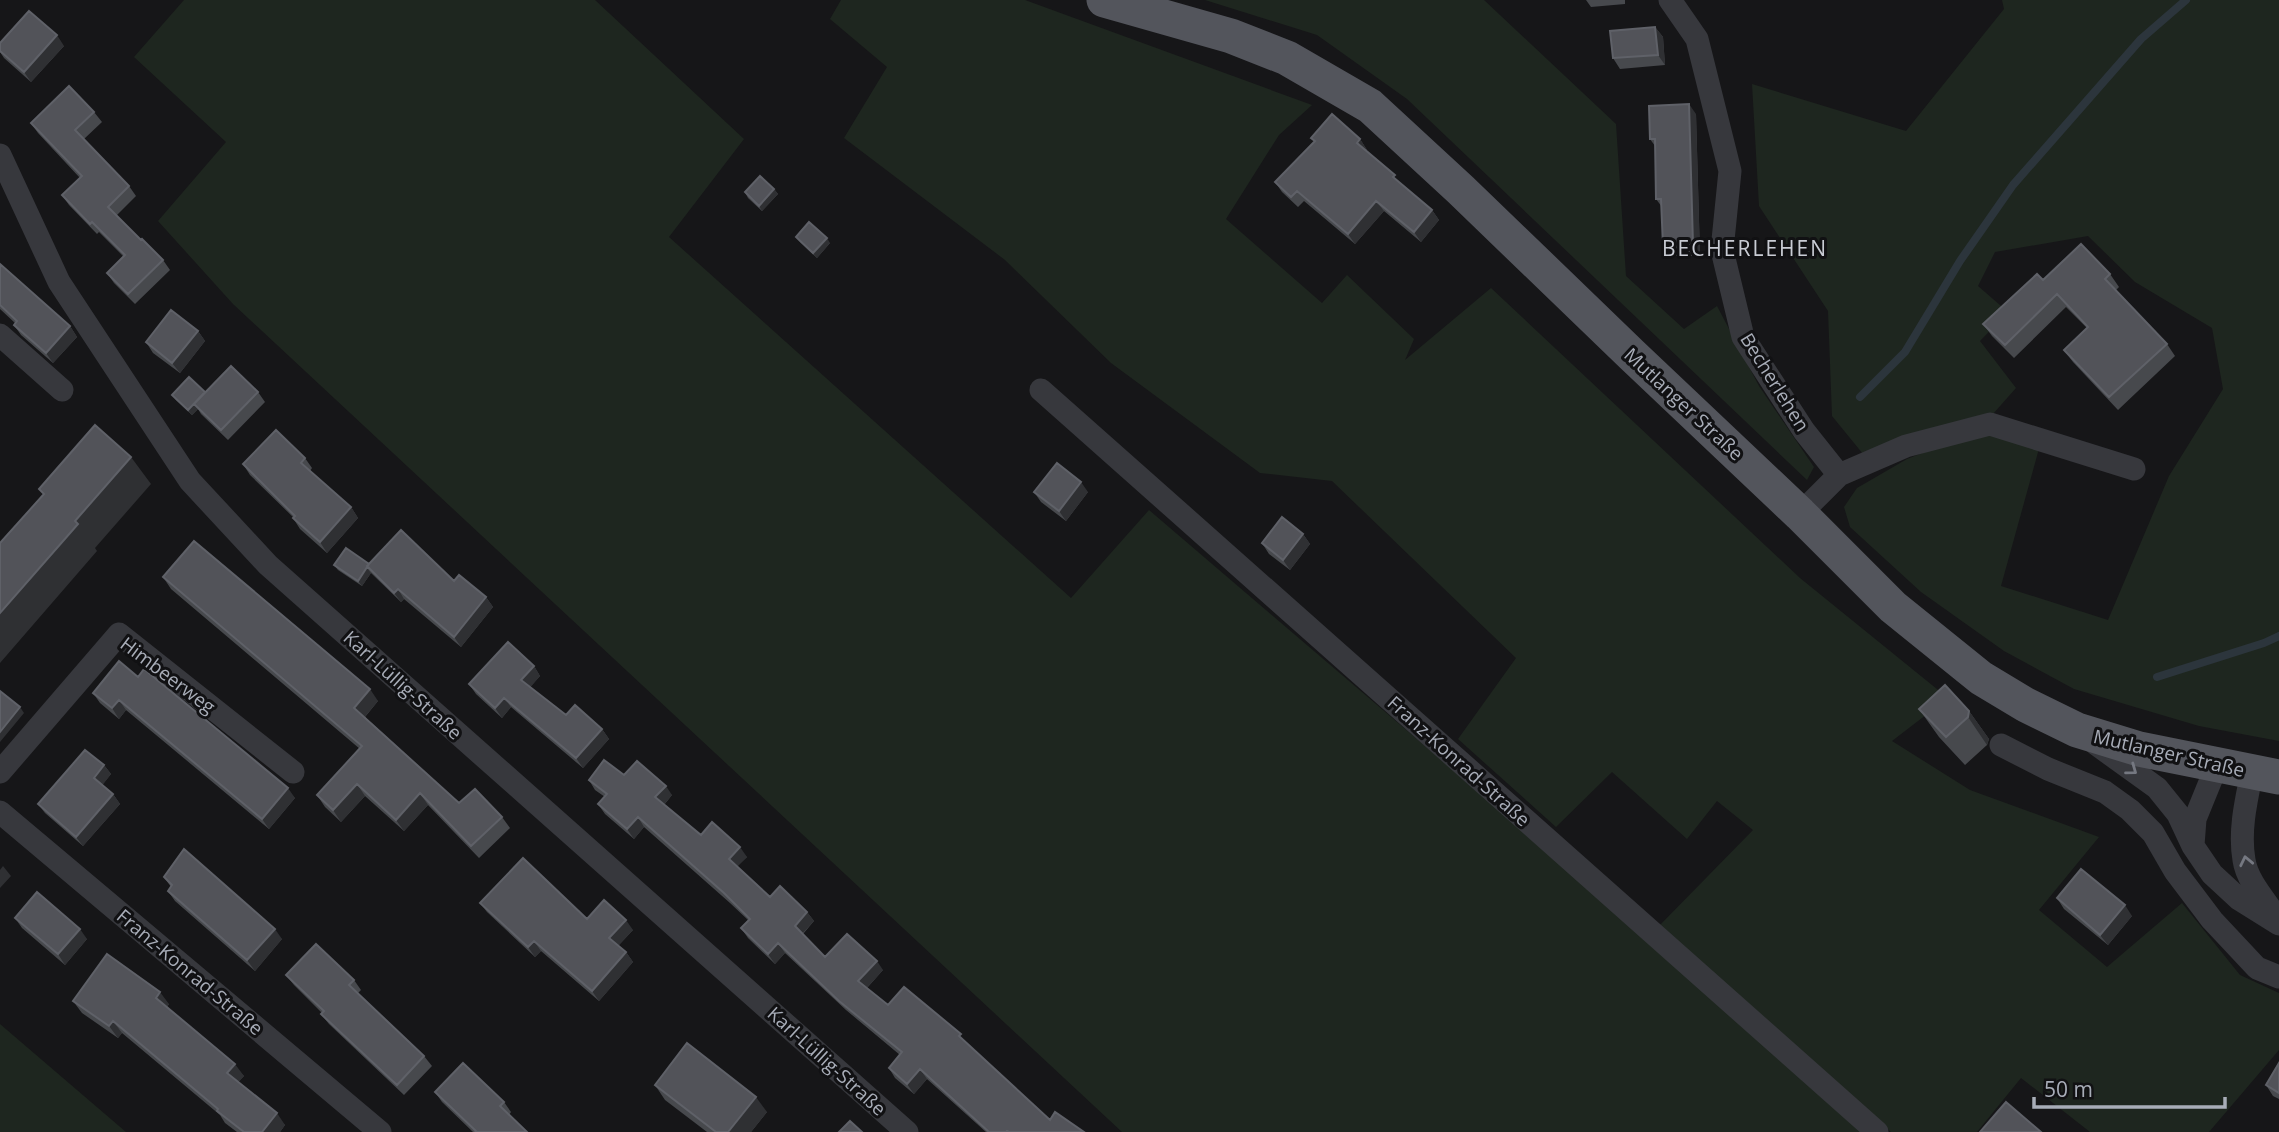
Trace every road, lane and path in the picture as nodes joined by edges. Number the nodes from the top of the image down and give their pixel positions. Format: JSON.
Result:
{"nodes":[{"id":1,"x":1104,"y":0,"type":"edge"},
{"id":2,"x":1670,"y":0,"type":"edge"},
{"id":3,"x":0,"y":155,"type":"edge"},
{"id":4,"x":0,"y":335,"type":"edge"},
{"id":5,"x":62,"y":390,"type":"dead end"},
{"id":6,"x":1041,"y":390,"type":"dead end"},
{"id":7,"x":2134,"y":469,"type":"dead end"},
{"id":8,"x":1839,"y":475,"type":"junction"},
{"id":9,"x":1800,"y":514,"type":"junction"},
{"id":10,"x":2077,"y":730,"type":"junction"},
{"id":11,"x":2001,"y":745,"type":"dead end"},
{"id":12,"x":2217,"y":765,"type":"junction"},
{"id":13,"x":0,"y":772,"type":"edge"},
{"id":14,"x":293,"y":772,"type":"dead end"},
{"id":15,"x":2265,"y":775,"type":"edge"},
{"id":16,"x":0,"y":812,"type":"edge"},
{"id":17,"x":2193,"y":846,"type":"junction"},
{"id":18,"x":2279,"y":922,"type":"edge"},
{"id":19,"x":2279,"y":977,"type":"edge"},
{"id":20,"x":380,"y":1132,"type":"edge"},
{"id":21,"x":907,"y":1132,"type":"edge"},
{"id":22,"x":1877,"y":1132,"type":"edge"}],
"edges":[{"from":1,"to":9,"type":"main road","name":"Mutlanger Straße"},
{"from":2,"to":8,"type":"street","name":"Becherlehen"},
{"from":3,"to":21,"type":"street","name":"Karl-Lüllig-Straße"},
{"from":4,"to":5,"type":"street"},
{"from":6,"to":22,"type":"street","name":"Franz-Konrad-Straße"},
{"from":7,"to":8,"type":"street"},
{"from":8,"to":9,"type":"street"},
{"from":9,"to":10,"type":"main road","name":"Mutlanger Straße"},
{"from":10,"to":12,"type":"main road","name":"Mutlanger Straße"},
{"from":10,"to":17,"type":"street","one_way":true},
{"from":11,"to":19,"type":"street"},
{"from":12,"to":15,"type":"main road","name":"Mutlanger Straße"},
{"from":12,"to":17,"type":"street"},
{"from":13,"to":14,"type":"street","name":"Himbeerweg"},
{"from":18,"to":15,"type":"street","one_way":true},
{"from":16,"to":20,"type":"street","name":"Franz-Konrad-Straße"},
{"from":17,"to":18,"type":"street"}]}
